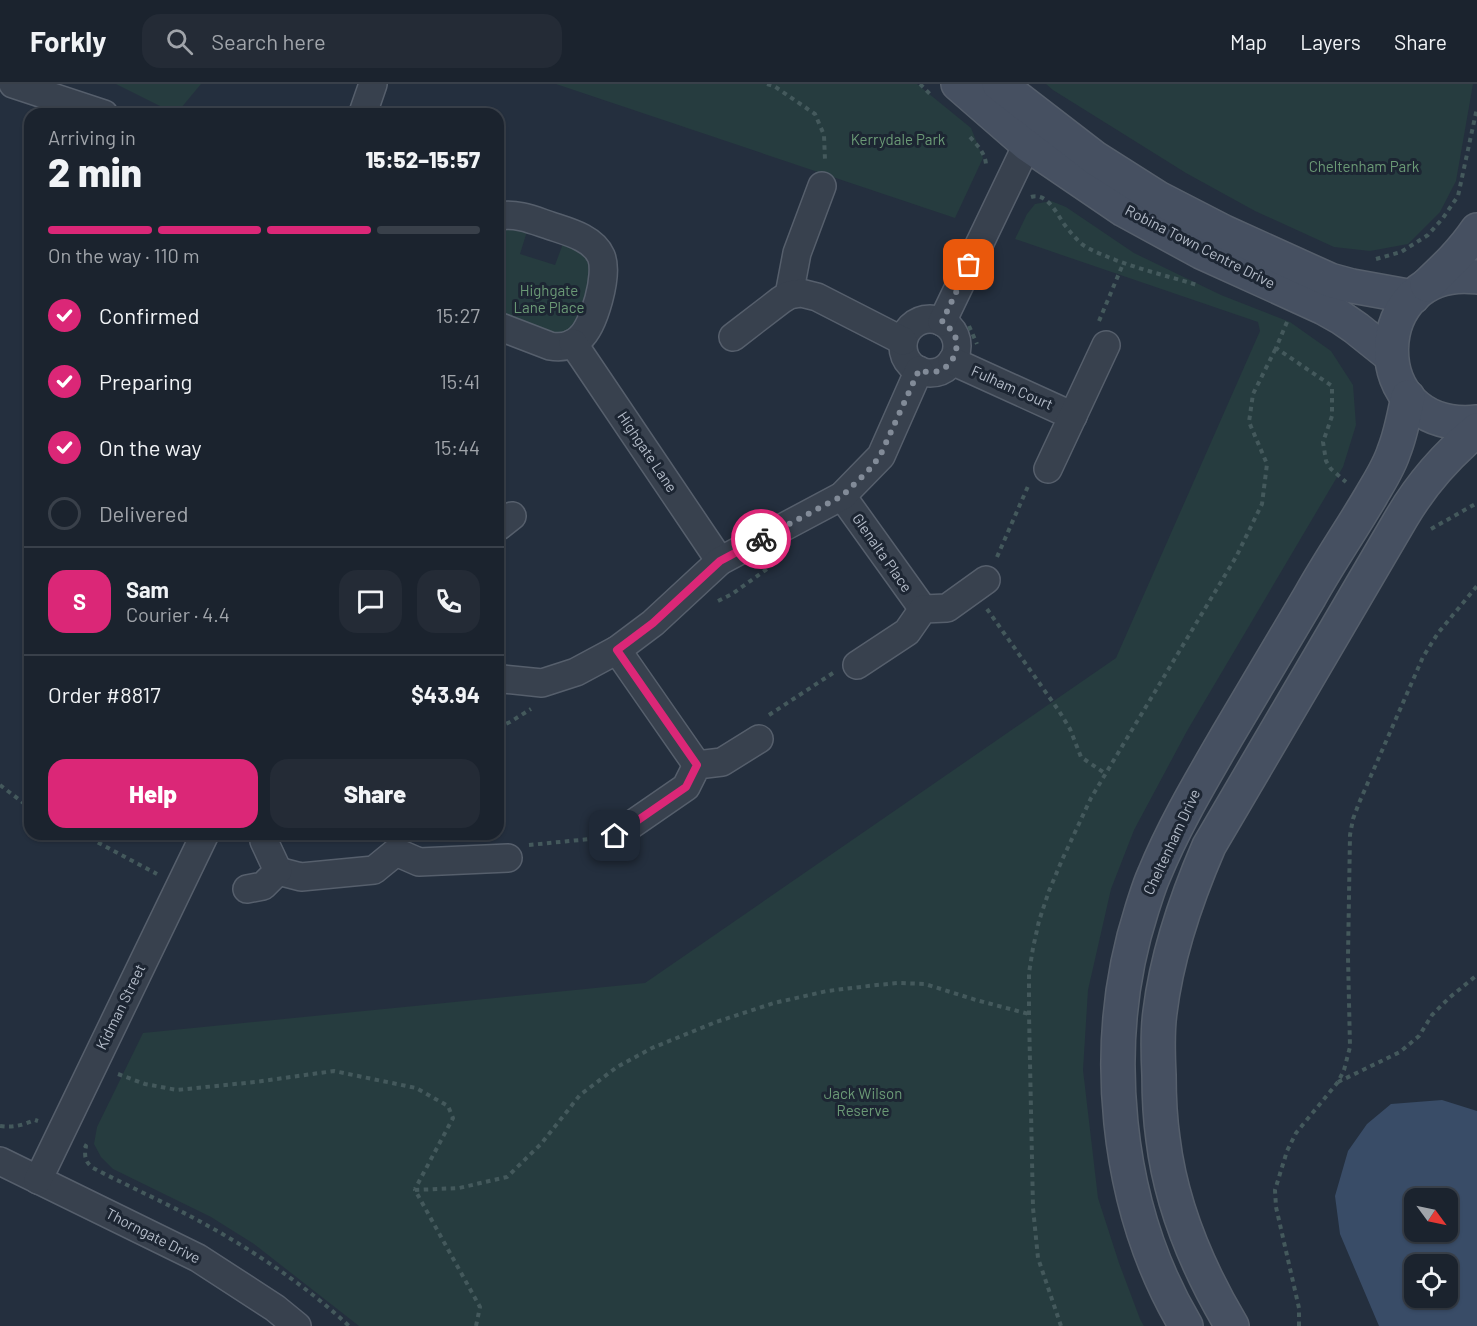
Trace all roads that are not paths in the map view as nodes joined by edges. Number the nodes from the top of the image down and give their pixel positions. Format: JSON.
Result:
{"nodes":[{"id":1,"x":13,"y":84,"type":"edge"},
{"id":2,"x":373,"y":84,"type":"edge"},
{"id":3,"x":999,"y":84,"type":"edge"},
{"id":4,"x":947,"y":92,"type":"edge"},
{"id":5,"x":86,"y":108,"type":"edge"},
{"id":6,"x":364,"y":108,"type":"edge"},
{"id":7,"x":1033,"y":131,"type":"junction"},
{"id":8,"x":822,"y":186,"type":"road end"},
{"id":9,"x":504,"y":216,"type":"edge"},
{"id":10,"x":1477,"y":230,"type":"edge"},
{"id":11,"x":1477,"y":277,"type":"edge"},
{"id":12,"x":1417,"y":293,"type":"junction"},
{"id":13,"x":789,"y":295,"type":"junction"},
{"id":14,"x":942,"y":322,"type":"junction"},
{"id":15,"x":504,"y":328,"type":"edge"},
{"id":16,"x":733,"y":337,"type":"dead end"},
{"id":17,"x":903,"y":341,"type":"junction"},
{"id":18,"x":573,"y":343,"type":"junction"},
{"id":19,"x":1106,"y":345,"type":"road end"},
{"id":20,"x":1391,"y":356,"type":"junction"},
{"id":21,"x":952,"y":361,"type":"junction"},
{"id":22,"x":919,"y":370,"type":"junction"},
{"id":23,"x":1408,"y":397,"type":"junction"},
{"id":24,"x":1073,"y":416,"type":"junction"},
{"id":25,"x":1477,"y":422,"type":"edge"},
{"id":26,"x":1477,"y":430,"type":"edge"},
{"id":27,"x":1048,"y":469,"type":"road end"},
{"id":28,"x":842,"y":496,"type":"junction"},
{"id":29,"x":720,"y":561,"type":"junction"},
{"id":30,"x":980,"y":585,"type":"road end"},
{"id":31,"x":923,"y":609,"type":"junction"},
{"id":32,"x":617,"y":650,"type":"junction"},
{"id":33,"x":857,"y":665,"type":"road end"},
{"id":34,"x":504,"y":684,"type":"edge"},
{"id":35,"x":759,"y":738,"type":"road end"},
{"id":36,"x":697,"y":765,"type":"junction"},
{"id":37,"x":615,"y":836,"type":"road end"},
{"id":38,"x":201,"y":840,"type":"edge"},
{"id":39,"x":264,"y":842,"type":"dead end"},
{"id":40,"x":396,"y":843,"type":"edge"},
{"id":41,"x":508,"y":858,"type":"road end"},
{"id":42,"x":278,"y":871,"type":"junction"},
{"id":43,"x":247,"y":889,"type":"dead end"},
{"id":44,"x":0,"y":1161,"type":"edge"},
{"id":45,"x":38,"y":1180,"type":"junction"},
{"id":46,"x":297,"y":1326,"type":"edge"},
{"id":47,"x":1186,"y":1326,"type":"edge"},
{"id":48,"x":1232,"y":1326,"type":"edge"}],
"edges":[{"from":1,"to":5,"type":"street"},
{"from":2,"to":6,"type":"street"},
{"from":3,"to":7,"type":"main road","name":"Robina Town Centre Drive"},
{"from":4,"to":7,"type":"main road","name":"Robina Town Centre Drive"},
{"from":7,"to":12,"type":"main road","name":"Robina Town Centre Drive"},
{"from":7,"to":14,"type":"street"},
{"from":7,"to":20,"type":"main road","name":"Robina Town Centre Drive"},
{"from":8,"to":13,"type":"street"},
{"from":9,"to":18,"type":"street"},
{"from":10,"to":12,"type":"main road"},
{"from":11,"to":12,"type":"main road"},
{"from":12,"to":20,"type":"main road"},
{"from":13,"to":16,"type":"street"},
{"from":13,"to":17,"type":"street"},
{"from":14,"to":17,"type":"street"},
{"from":14,"to":21,"type":"street"},
{"from":15,"to":18,"type":"street"},
{"from":17,"to":22,"type":"street"},
{"from":18,"to":29,"type":"street","name":"Highgate Lane"},
{"from":19,"to":24,"type":"street"},
{"from":20,"to":23,"type":"main road"},
{"from":21,"to":22,"type":"street"},
{"from":21,"to":24,"type":"street","name":"Fulham Court"},
{"from":22,"to":28,"type":"street"},
{"from":23,"to":25,"type":"main road"},
{"from":23,"to":47,"type":"main road","name":"Cheltenham Drive"},
{"from":24,"to":27,"type":"street"},
{"from":26,"to":48,"type":"main road"},
{"from":28,"to":29,"type":"street"},
{"from":28,"to":31,"type":"street","name":"Glenalta Place"},
{"from":29,"to":32,"type":"street"},
{"from":30,"to":31,"type":"street"},
{"from":31,"to":33,"type":"street"},
{"from":32,"to":34,"type":"street"},
{"from":32,"to":36,"type":"street"},
{"from":35,"to":36,"type":"street"},
{"from":36,"to":37,"type":"street"},
{"from":38,"to":45,"type":"street","name":"Kidman Street"},
{"from":39,"to":42,"type":"street"},
{"from":40,"to":41,"type":"street"},
{"from":40,"to":42,"type":"street"},
{"from":42,"to":43,"type":"street"},
{"from":44,"to":45,"type":"street","name":"Thorngate Drive"},
{"from":45,"to":46,"type":"street","name":"Thorngate Drive"}]}
